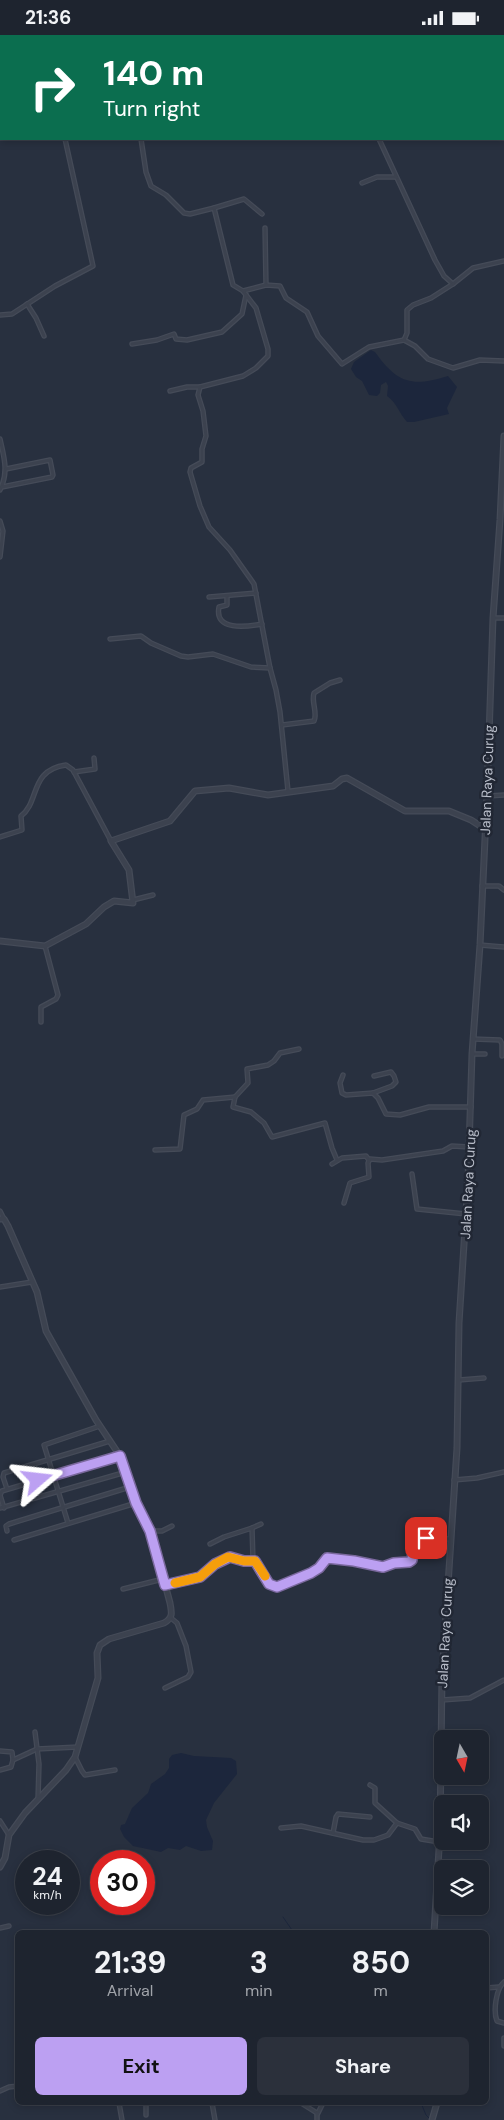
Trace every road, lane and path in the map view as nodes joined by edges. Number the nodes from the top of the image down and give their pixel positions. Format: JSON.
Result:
{"nodes":[{"id":1,"x":65,"y":140,"type":"edge"},
{"id":2,"x":141,"y":140,"type":"edge"},
{"id":3,"x":379,"y":140,"type":"edge"},
{"id":4,"x":396,"y":177,"type":"junction"},
{"id":5,"x":362,"y":183,"type":"dead end"},
{"id":6,"x":214,"y":208,"type":"junction"},
{"id":7,"x":262,"y":214,"type":"dead end"},
{"id":8,"x":265,"y":228,"type":"dead end"},
{"id":9,"x":504,"y":261,"type":"edge"},
{"id":10,"x":453,"y":284,"type":"junction"},
{"id":11,"x":266,"y":285,"type":"junction"},
{"id":12,"x":245,"y":293,"type":"junction"},
{"id":13,"x":27,"y":303,"type":"junction"},
{"id":14,"x":0,"y":315,"type":"edge"},
{"id":15,"x":44,"y":336,"type":"dead end"},
{"id":16,"x":404,"y":340,"type":"junction"},
{"id":17,"x":132,"y":344,"type":"dead end"},
{"id":18,"x":504,"y":361,"type":"edge"},
{"id":19,"x":200,"y":387,"type":"junction"},
{"id":20,"x":170,"y":391,"type":"dead end"},
{"id":21,"x":504,"y":436,"type":"edge"},
{"id":22,"x":0,"y":439,"type":"edge"},
{"id":23,"x":6,"y":469,"type":"junction"},
{"id":24,"x":1,"y":488,"type":"edge"},
{"id":25,"x":502,"y":498,"type":"edge"},
{"id":26,"x":0,"y":521,"type":"edge"},
{"id":27,"x":0,"y":557,"type":"edge"},
{"id":28,"x":256,"y":593,"type":"junction"},
{"id":29,"x":227,"y":596,"type":"junction"},
{"id":30,"x":209,"y":597,"type":"dead end"},
{"id":31,"x":493,"y":618,"type":"junction"},
{"id":32,"x":504,"y":618,"type":"edge"},
{"id":33,"x":262,"y":624,"type":"junction"},
{"id":34,"x":110,"y":639,"type":"dead end"},
{"id":35,"x":270,"y":668,"type":"junction"},
{"id":36,"x":340,"y":680,"type":"dead end"},
{"id":37,"x":282,"y":725,"type":"junction"},
{"id":38,"x":94,"y":758,"type":"dead end"},
{"id":39,"x":74,"y":772,"type":"junction"},
{"id":40,"x":288,"y":791,"type":"junction"},
{"id":41,"x":504,"y":795,"type":"edge"},
{"id":42,"x":487,"y":796,"type":"junction"},
{"id":43,"x":485,"y":829,"type":"junction"},
{"id":44,"x":0,"y":837,"type":"edge"},
{"id":45,"x":111,"y":841,"type":"junction"},
{"id":46,"x":482,"y":887,"type":"junction"},
{"id":47,"x":504,"y":890,"type":"edge"},
{"id":48,"x":153,"y":895,"type":"dead end"},
{"id":49,"x":134,"y":900,"type":"junction"},
{"id":50,"x":0,"y":941,"type":"edge"},
{"id":51,"x":480,"y":945,"type":"junction"},
{"id":52,"x":45,"y":946,"type":"junction"},
{"id":53,"x":504,"y":947,"type":"edge"},
{"id":54,"x":41,"y":1022,"type":"dead end"},
{"id":55,"x":473,"y":1039,"type":"junction"},
{"id":56,"x":502,"y":1040,"type":"edge"},
{"id":57,"x":299,"y":1049,"type":"dead end"},
{"id":58,"x":472,"y":1054,"type":"junction"},
{"id":59,"x":485,"y":1054,"type":"dead end"},
{"id":60,"x":502,"y":1056,"type":"dead end"},
{"id":61,"x":343,"y":1075,"type":"dead end"},
{"id":62,"x":374,"y":1076,"type":"dead end"},
{"id":63,"x":373,"y":1093,"type":"junction"},
{"id":64,"x":235,"y":1097,"type":"junction"},
{"id":65,"x":471,"y":1107,"type":"junction"},
{"id":66,"x":468,"y":1147,"type":"junction"},
{"id":67,"x":155,"y":1150,"type":"dead end"},
{"id":68,"x":337,"y":1160,"type":"junction"},
{"id":69,"x":369,"y":1160,"type":"junction"},
{"id":70,"x":332,"y":1164,"type":"dead end"},
{"id":71,"x":412,"y":1174,"type":"dead end"},
{"id":72,"x":344,"y":1203,"type":"dead end"},
{"id":73,"x":0,"y":1211,"type":"edge"},
{"id":74,"x":466,"y":1214,"type":"junction"},
{"id":75,"x":2,"y":1219,"type":"edge"},
{"id":76,"x":33,"y":1282,"type":"junction"},
{"id":77,"x":0,"y":1287,"type":"edge"},
{"id":78,"x":484,"y":1377,"type":"dead end"},
{"id":79,"x":459,"y":1380,"type":"junction"},
{"id":80,"x":100,"y":1426,"type":"junction"},
{"id":81,"x":111,"y":1441,"type":"junction"},
{"id":82,"x":120,"y":1456,"type":"junction"},
{"id":83,"x":48,"y":1460,"type":"junction"},
{"id":84,"x":126,"y":1472,"type":"junction"},
{"id":85,"x":504,"y":1472,"type":"edge"},
{"id":86,"x":53,"y":1475,"type":"junction"},
{"id":87,"x":454,"y":1480,"type":"junction"},
{"id":88,"x":130,"y":1487,"type":"junction"},
{"id":89,"x":7,"y":1489,"type":"junction"},
{"id":90,"x":58,"y":1492,"type":"junction"},
{"id":91,"x":136,"y":1503,"type":"junction"},
{"id":92,"x":2,"y":1508,"type":"edge"},
{"id":93,"x":63,"y":1508,"type":"junction"},
{"id":94,"x":68,"y":1523,"type":"junction"},
{"id":95,"x":261,"y":1524,"type":"dead end"},
{"id":96,"x":172,"y":1526,"type":"dead end"},
{"id":97,"x":252,"y":1528,"type":"junction"},
{"id":98,"x":7,"y":1531,"type":"dead end"},
{"id":99,"x":150,"y":1531,"type":"junction"},
{"id":100,"x":450,"y":1539,"type":"junction"},
{"id":101,"x":14,"y":1540,"type":"dead end"},
{"id":102,"x":210,"y":1544,"type":"dead end"},
{"id":103,"x":252,"y":1560,"type":"junction"},
{"id":104,"x":163,"y":1579,"type":"junction"},
{"id":105,"x":165,"y":1585,"type":"junction"},
{"id":106,"x":123,"y":1589,"type":"dead end"},
{"id":107,"x":171,"y":1618,"type":"junction"},
{"id":108,"x":504,"y":1680,"type":"edge"},
{"id":109,"x":165,"y":1689,"type":"dead end"},
{"id":110,"x":442,"y":1700,"type":"junction"},
{"id":111,"x":35,"y":1732,"type":"dead end"},
{"id":112,"x":78,"y":1747,"type":"junction"},
{"id":113,"x":37,"y":1749,"type":"junction"},
{"id":114,"x":0,"y":1751,"type":"edge"},
{"id":115,"x":75,"y":1757,"type":"junction"},
{"id":116,"x":13,"y":1760,"type":"junction"},
{"id":117,"x":0,"y":1770,"type":"edge"},
{"id":118,"x":115,"y":1770,"type":"dead end"},
{"id":119,"x":370,"y":1785,"type":"dead end"},
{"id":120,"x":440,"y":1795,"type":"edge"},
{"id":121,"x":38,"y":1799,"type":"junction"},
{"id":122,"x":370,"y":1817,"type":"dead end"},
{"id":123,"x":0,"y":1821,"type":"edge"},
{"id":124,"x":397,"y":1823,"type":"junction"},
{"id":125,"x":281,"y":1828,"type":"dead end"},
{"id":126,"x":333,"y":1833,"type":"junction"},
{"id":127,"x":9,"y":1835,"type":"junction"},
{"id":128,"x":434,"y":1840,"type":"edge"},
{"id":129,"x":439,"y":1850,"type":"edge"},
{"id":130,"x":0,"y":1867,"type":"edge"},
{"id":131,"x":9,"y":1926,"type":"dead end"},
{"id":132,"x":0,"y":1928,"type":"edge"},
{"id":133,"x":434,"y":1930,"type":"edge"},
{"id":134,"x":504,"y":1982,"type":"edge"},
{"id":135,"x":499,"y":1987,"type":"junction"},
{"id":136,"x":489,"y":1988,"type":"edge"},
{"id":137,"x":504,"y":2023,"type":"edge"},
{"id":138,"x":504,"y":2038,"type":"edge"},
{"id":139,"x":504,"y":2046,"type":"edge"},
{"id":140,"x":15,"y":2086,"type":"edge"},
{"id":141,"x":0,"y":2091,"type":"edge"},
{"id":142,"x":119,"y":2105,"type":"edge"},
{"id":143,"x":144,"y":2105,"type":"edge"},
{"id":144,"x":212,"y":2105,"type":"edge"},
{"id":145,"x":304,"y":2105,"type":"edge"},
{"id":146,"x":322,"y":2105,"type":"edge"},
{"id":147,"x":436,"y":2105,"type":"edge"},
{"id":148,"x":317,"y":2113,"type":"junction"},
{"id":149,"x":146,"y":2115,"type":"dead end"},
{"id":150,"x":122,"y":2120,"type":"edge"},
{"id":151,"x":215,"y":2120,"type":"edge"},
{"id":152,"x":317,"y":2120,"type":"edge"},
{"id":153,"x":432,"y":2120,"type":"edge"}],
"edges":[{"from":1,"to":13,"type":"street"},
{"from":2,"to":6,"type":"street"},
{"from":3,"to":4,"type":"street"},
{"from":4,"to":5,"type":"street"},
{"from":4,"to":10,"type":"street"},
{"from":6,"to":7,"type":"street"},
{"from":6,"to":12,"type":"street"},
{"from":8,"to":11,"type":"street"},
{"from":9,"to":10,"type":"street"},
{"from":10,"to":16,"type":"street"},
{"from":11,"to":12,"type":"street"},
{"from":11,"to":16,"type":"street"},
{"from":12,"to":17,"type":"street"},
{"from":12,"to":19,"type":"street"},
{"from":13,"to":14,"type":"street"},
{"from":13,"to":15,"type":"street"},
{"from":16,"to":18,"type":"street"},
{"from":19,"to":20,"type":"street"},
{"from":19,"to":28,"type":"street"},
{"from":21,"to":25,"type":"street","name":"Jalan Raya Curug"},
{"from":22,"to":23,"type":"street"},
{"from":23,"to":24,"type":"street"},
{"from":23,"to":24,"type":"street"},
{"from":25,"to":31,"type":"street","name":"Jalan Raya Curug"},
{"from":26,"to":27,"type":"street"},
{"from":28,"to":29,"type":"street"},
{"from":28,"to":33,"type":"street"},
{"from":29,"to":30,"type":"street"},
{"from":29,"to":33,"type":"street"},
{"from":31,"to":32,"type":"street"},
{"from":31,"to":42,"type":"street","name":"Jalan Raya Curug"},
{"from":33,"to":35,"type":"street"},
{"from":34,"to":35,"type":"street"},
{"from":35,"to":37,"type":"street"},
{"from":36,"to":37,"type":"street"},
{"from":37,"to":40,"type":"street"},
{"from":38,"to":39,"type":"street"},
{"from":39,"to":44,"type":"street"},
{"from":39,"to":45,"type":"street"},
{"from":40,"to":43,"type":"street"},
{"from":40,"to":45,"type":"street"},
{"from":41,"to":42,"type":"street"},
{"from":42,"to":43,"type":"street","name":"Jalan Raya Curug"},
{"from":43,"to":46,"type":"street","name":"Jalan Raya Curug"},
{"from":45,"to":49,"type":"street"},
{"from":46,"to":47,"type":"street"},
{"from":46,"to":51,"type":"street","name":"Jalan Raya Curug"},
{"from":48,"to":49,"type":"street"},
{"from":49,"to":52,"type":"street"},
{"from":50,"to":52,"type":"street"},
{"from":51,"to":53,"type":"street"},
{"from":51,"to":55,"type":"street","name":"Jalan Raya Curug"},
{"from":52,"to":54,"type":"street"},
{"from":55,"to":56,"type":"street"},
{"from":55,"to":58,"type":"street","name":"Jalan Raya Curug"},
{"from":56,"to":60,"type":"street"},
{"from":57,"to":64,"type":"street"},
{"from":58,"to":59,"type":"street"},
{"from":58,"to":65,"type":"street","name":"Jalan Raya Curug"},
{"from":61,"to":63,"type":"street"},
{"from":62,"to":63,"type":"street"},
{"from":63,"to":65,"type":"street"},
{"from":64,"to":67,"type":"street"},
{"from":64,"to":68,"type":"street"},
{"from":65,"to":66,"type":"street","name":"Jalan Raya Curug"},
{"from":66,"to":69,"type":"street"},
{"from":66,"to":74,"type":"street","name":"Jalan Raya Curug"},
{"from":68,"to":69,"type":"street"},
{"from":68,"to":70,"type":"street"},
{"from":69,"to":72,"type":"street"},
{"from":71,"to":74,"type":"street"},
{"from":73,"to":75,"type":"street"},
{"from":74,"to":79,"type":"street","name":"Jalan Raya Curug"},
{"from":75,"to":76,"type":"street"},
{"from":76,"to":77,"type":"street"},
{"from":76,"to":80,"type":"street"},
{"from":78,"to":79,"type":"street"},
{"from":79,"to":87,"type":"street","name":"Jalan Raya Curug"},
{"from":80,"to":81,"type":"street"},
{"from":80,"to":83,"type":"street"},
{"from":81,"to":82,"type":"street"},
{"from":81,"to":83,"type":"street"},
{"from":82,"to":84,"type":"street"},
{"from":82,"to":86,"type":"street"},
{"from":83,"to":86,"type":"street"},
{"from":83,"to":89,"type":"street"},
{"from":84,"to":88,"type":"street"},
{"from":84,"to":90,"type":"street"},
{"from":85,"to":87,"type":"street"},
{"from":86,"to":89,"type":"street"},
{"from":86,"to":90,"type":"street"},
{"from":87,"to":100,"type":"street","name":"Jalan Raya Curug"},
{"from":88,"to":91,"type":"street"},
{"from":88,"to":93,"type":"street"},
{"from":89,"to":92,"type":"street"},
{"from":90,"to":92,"type":"street"},
{"from":90,"to":93,"type":"street"},
{"from":91,"to":94,"type":"street"},
{"from":91,"to":99,"type":"street"},
{"from":93,"to":94,"type":"street"},
{"from":93,"to":98,"type":"street"},
{"from":94,"to":101,"type":"street"},
{"from":95,"to":97,"type":"street"},
{"from":96,"to":99,"type":"street"},
{"from":97,"to":102,"type":"street"},
{"from":97,"to":103,"type":"street"},
{"from":99,"to":104,"type":"street"},
{"from":100,"to":103,"type":"street"},
{"from":100,"to":110,"type":"street","name":"Jalan Raya Curug"},
{"from":103,"to":105,"type":"street"},
{"from":104,"to":105,"type":"street"},
{"from":104,"to":106,"type":"street"},
{"from":105,"to":107,"type":"street"},
{"from":107,"to":109,"type":"street"},
{"from":107,"to":112,"type":"street"},
{"from":108,"to":110,"type":"street"},
{"from":110,"to":120,"type":"street","name":"Jalan Raya Curug"},
{"from":111,"to":113,"type":"street"},
{"from":112,"to":113,"type":"street"},
{"from":112,"to":115,"type":"street"},
{"from":113,"to":116,"type":"street"},
{"from":113,"to":121,"type":"street"},
{"from":114,"to":116,"type":"street"},
{"from":115,"to":118,"type":"street"},
{"from":115,"to":121,"type":"street"},
{"from":116,"to":117,"type":"street"},
{"from":119,"to":124,"type":"street"},
{"from":121,"to":127,"type":"street"},
{"from":122,"to":126,"type":"street"},
{"from":123,"to":127,"type":"street"},
{"from":124,"to":126,"type":"street"},
{"from":124,"to":128,"type":"street"},
{"from":125,"to":126,"type":"street"},
{"from":127,"to":130,"type":"street"},
{"from":129,"to":133,"type":"street","name":"Jalan Raya Curug"},
{"from":131,"to":132,"type":"street"},
{"from":134,"to":135,"type":"street"},
{"from":135,"to":136,"type":"street"},
{"from":135,"to":137,"type":"street"},
{"from":138,"to":139,"type":"street"},
{"from":140,"to":141,"type":"street"},
{"from":142,"to":150,"type":"street"},
{"from":143,"to":149,"type":"street"},
{"from":144,"to":151,"type":"street"},
{"from":145,"to":148,"type":"street"},
{"from":146,"to":148,"type":"street"},
{"from":147,"to":153,"type":"street"},
{"from":148,"to":152,"type":"street"}]}
